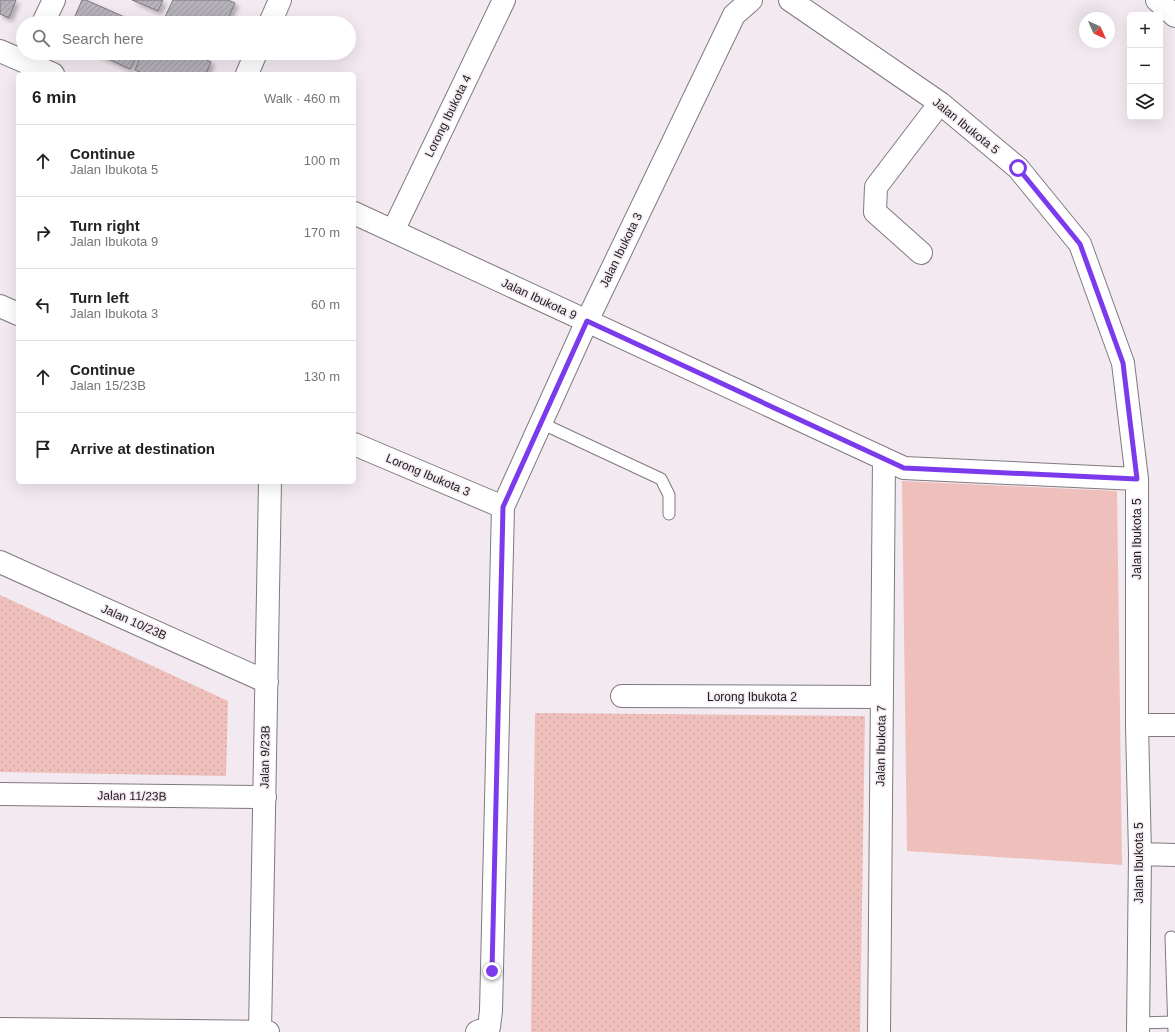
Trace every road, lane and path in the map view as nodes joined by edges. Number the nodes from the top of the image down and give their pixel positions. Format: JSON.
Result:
{"nodes":[{"id":1,"x":54,"y":0,"type":"edge"},
{"id":2,"x":280,"y":0,"type":"edge"},
{"id":3,"x":504,"y":0,"type":"edge"},
{"id":4,"x":751,"y":0,"type":"edge"},
{"id":5,"x":790,"y":0,"type":"edge"},
{"id":6,"x":1157,"y":0,"type":"edge"},
{"id":7,"x":46,"y":16,"type":"edge"},
{"id":8,"x":273,"y":16,"type":"edge"},
{"id":9,"x":1175,"y":16,"type":"edge"},
{"id":10,"x":0,"y":51,"type":"edge"},
{"id":11,"x":16,"y":55,"type":"edge"},
{"id":12,"x":31,"y":60,"type":"edge"},
{"id":13,"x":253,"y":60,"type":"edge"},
{"id":14,"x":49,"y":72,"type":"edge"},
{"id":15,"x":248,"y":72,"type":"edge"},
{"id":16,"x":940,"y":103,"type":"junction"},
{"id":17,"x":356,"y":214,"type":"edge"},
{"id":18,"x":393,"y":232,"type":"junction"},
{"id":19,"x":921,"y":253,"type":"dead end"},
{"id":20,"x":0,"y":306,"type":"edge"},
{"id":21,"x":16,"y":313,"type":"edge"},
{"id":22,"x":587,"y":321,"type":"junction"},
{"id":23,"x":541,"y":423,"type":"junction"},
{"id":24,"x":356,"y":445,"type":"edge"},
{"id":25,"x":884,"y":459,"type":"junction"},
{"id":26,"x":1137,"y":479,"type":"junction"},
{"id":27,"x":270,"y":484,"type":"edge"},
{"id":28,"x":503,"y":507,"type":"junction"},
{"id":29,"x":669,"y":514,"type":"dead end"},
{"id":30,"x":0,"y":562,"type":"edge"},
{"id":31,"x":267,"y":682,"type":"junction"},
{"id":32,"x":622,"y":696,"type":"dead end"},
{"id":33,"x":882,"y":697,"type":"junction"},
{"id":34,"x":1137,"y":724,"type":"junction"},
{"id":35,"x":1175,"y":725,"type":"edge"},
{"id":36,"x":0,"y":794,"type":"edge"},
{"id":37,"x":265,"y":797,"type":"junction"},
{"id":38,"x":1140,"y":854,"type":"junction"},
{"id":39,"x":1175,"y":855,"type":"edge"},
{"id":40,"x":1171,"y":937,"type":"dead end"},
{"id":41,"x":1138,"y":1027,"type":"edge"},
{"id":42,"x":1174,"y":1027,"type":"edge"},
{"id":43,"x":0,"y":1029,"type":"edge"},
{"id":44,"x":260,"y":1032,"type":"edge"},
{"id":45,"x":268,"y":1032,"type":"edge"},
{"id":46,"x":477,"y":1032,"type":"edge"},
{"id":47,"x":878,"y":1032,"type":"edge"}],
"edges":[{"from":1,"to":7,"type":"street"},
{"from":2,"to":8,"type":"street"},
{"from":3,"to":18,"type":"street","name":"Lorong Ibukota 4"},
{"from":4,"to":22,"type":"street","name":"Jalan Ibukota 3"},
{"from":5,"to":16,"type":"street","name":"Jalan Ibukota 5"},
{"from":6,"to":9,"type":"street"},
{"from":10,"to":11,"type":"street"},
{"from":12,"to":14,"type":"street"},
{"from":13,"to":15,"type":"street"},
{"from":16,"to":19,"type":"street"},
{"from":16,"to":26,"type":"street","name":"Jalan Ibukota 5"},
{"from":17,"to":18,"type":"street","name":"Jalan Ibukota 9"},
{"from":18,"to":22,"type":"street","name":"Jalan Ibukota 9"},
{"from":20,"to":21,"type":"street"},
{"from":22,"to":23,"type":"street","name":"Jalan Ibukota 3"},
{"from":22,"to":25,"type":"street","name":"Jalan Ibukota 9"},
{"from":23,"to":28,"type":"street","name":"Jalan Ibukota 3"},
{"from":23,"to":29,"type":"lane"},
{"from":24,"to":28,"type":"street","name":"Lorong Ibukota 3"},
{"from":25,"to":26,"type":"street","name":"Jalan Ibukota 9"},
{"from":25,"to":33,"type":"street","name":"Jalan Ibukota 7"},
{"from":26,"to":34,"type":"street","name":"Jalan Ibukota 5"},
{"from":27,"to":31,"type":"street","name":"Jalan 9/23B"},
{"from":28,"to":46,"type":"street"},
{"from":30,"to":31,"type":"street","name":"Jalan 10/23B"},
{"from":31,"to":37,"type":"street","name":"Jalan 9/23B"},
{"from":32,"to":33,"type":"street","name":"Lorong Ibukota 2"},
{"from":33,"to":47,"type":"street","name":"Jalan Ibukota 7"},
{"from":34,"to":35,"type":"street"},
{"from":34,"to":38,"type":"street","name":"Jalan Ibukota 5"},
{"from":36,"to":37,"type":"street","name":"Jalan 11/23B"},
{"from":37,"to":44,"type":"street","name":"Jalan 9/23B"},
{"from":38,"to":39,"type":"street"},
{"from":38,"to":41,"type":"street","name":"Jalan Ibukota 5"},
{"from":40,"to":42,"type":"lane"},
{"from":41,"to":42,"type":"lane"},
{"from":43,"to":44,"type":"street"},
{"from":44,"to":45,"type":"street"}]}
